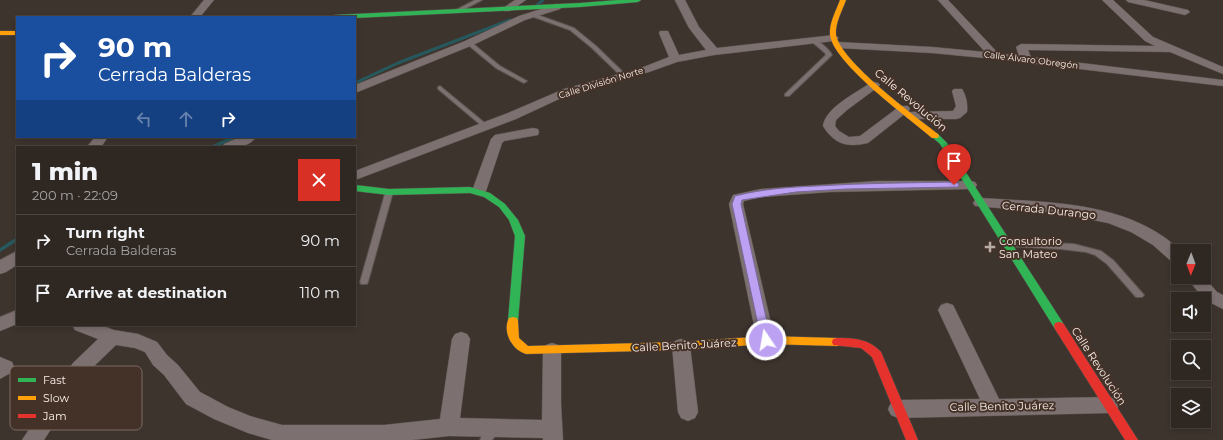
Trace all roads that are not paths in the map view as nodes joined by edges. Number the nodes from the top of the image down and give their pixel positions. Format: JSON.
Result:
{"nodes":[{"id":1,"x":209,"y":0,"type":"edge"},
{"id":2,"x":479,"y":0,"type":"edge"},
{"id":3,"x":638,"y":0,"type":"edge"},
{"id":4,"x":680,"y":0,"type":"edge"},
{"id":5,"x":843,"y":0,"type":"edge"},
{"id":6,"x":943,"y":0,"type":"edge"},
{"id":7,"x":1107,"y":0,"type":"edge"},
{"id":8,"x":1131,"y":0,"type":"edge"},
{"id":9,"x":613,"y":1,"type":"edge"},
{"id":10,"x":515,"y":6,"type":"edge"},
{"id":11,"x":552,"y":7,"type":"junction"},
{"id":12,"x":456,"y":11,"type":"junction"},
{"id":13,"x":1184,"y":12,"type":"dead end"},
{"id":14,"x":533,"y":15,"type":"junction"},
{"id":15,"x":196,"y":16,"type":"edge"},
{"id":16,"x":354,"y":16,"type":"edge"},
{"id":17,"x":16,"y":32,"type":"edge"},
{"id":18,"x":0,"y":33,"type":"edge"},
{"id":19,"x":664,"y":33,"type":"dead end"},
{"id":20,"x":813,"y":40,"type":"junction"},
{"id":21,"x":836,"y":41,"type":"junction"},
{"id":22,"x":469,"y":43,"type":"junction"},
{"id":23,"x":1169,"y":49,"type":"junction"},
{"id":24,"x":714,"y":52,"type":"junction"},
{"id":25,"x":996,"y":56,"type":"junction"},
{"id":26,"x":675,"y":59,"type":"junction"},
{"id":27,"x":1026,"y":59,"type":"junction"},
{"id":28,"x":1223,"y":71,"type":"edge"},
{"id":29,"x":623,"y":75,"type":"junction"},
{"id":30,"x":524,"y":82,"type":"dead end"},
{"id":31,"x":1223,"y":83,"type":"edge"},
{"id":32,"x":874,"y":85,"type":"junction"},
{"id":33,"x":440,"y":88,"type":"dead end"},
{"id":34,"x":356,"y":89,"type":"edge"},
{"id":35,"x":958,"y":91,"type":"dead end"},
{"id":36,"x":787,"y":95,"type":"dead end"},
{"id":37,"x":908,"y":112,"type":"junction"},
{"id":38,"x":484,"y":125,"type":"junction"},
{"id":39,"x":533,"y":132,"type":"dead end"},
{"id":40,"x":101,"y":138,"type":"edge"},
{"id":41,"x":248,"y":138,"type":"edge"},
{"id":42,"x":95,"y":146,"type":"edge"},
{"id":43,"x":231,"y":146,"type":"edge"},
{"id":44,"x":356,"y":176,"type":"edge"},
{"id":45,"x":970,"y":185,"type":"junction"},
{"id":46,"x":356,"y":188,"type":"edge"},
{"id":47,"x":479,"y":191,"type":"junction"},
{"id":48,"x":389,"y":192,"type":"junction"},
{"id":49,"x":980,"y":203,"type":"junction"},
{"id":50,"x":1006,"y":244,"type":"junction"},
{"id":51,"x":1171,"y":252,"type":"edge"},
{"id":52,"x":16,"y":258,"type":"edge"},
{"id":53,"x":0,"y":268,"type":"edge"},
{"id":54,"x":364,"y":282,"type":"dead end"},
{"id":55,"x":1201,"y":284,"type":"edge"},
{"id":56,"x":1138,"y":295,"type":"dead end"},
{"id":57,"x":1217,"y":299,"type":"edge"},
{"id":58,"x":947,"y":310,"type":"dead end"},
{"id":59,"x":16,"y":317,"type":"edge"},
{"id":60,"x":0,"y":324,"type":"edge"},
{"id":61,"x":83,"y":326,"type":"edge"},
{"id":62,"x":112,"y":338,"type":"junction"},
{"id":63,"x":461,"y":339,"type":"dead end"},
{"id":64,"x":766,"y":340,"type":"junction"},
{"id":65,"x":681,"y":346,"type":"junction"},
{"id":66,"x":552,"y":350,"type":"junction"},
{"id":67,"x":82,"y":366,"type":"edge"},
{"id":68,"x":1109,"y":405,"type":"junction"},
{"id":69,"x":993,"y":406,"type":"junction"},
{"id":70,"x":898,"y":408,"type":"junction"},
{"id":71,"x":688,"y":412,"type":"dead end"},
{"id":72,"x":449,"y":427,"type":"junction"},
{"id":73,"x":39,"y":430,"type":"edge"},
{"id":74,"x":490,"y":434,"type":"edge"},
{"id":75,"x":553,"y":434,"type":"edge"},
{"id":76,"x":359,"y":437,"type":"edge"},
{"id":77,"x":32,"y":440,"type":"edge"},
{"id":78,"x":912,"y":440,"type":"edge"},
{"id":79,"x":1132,"y":440,"type":"edge"}],
"edges":[{"from":1,"to":15,"type":"street"},
{"from":2,"to":12,"type":"lane"},
{"from":3,"to":9,"type":"street"},
{"from":4,"to":24,"type":"street"},
{"from":5,"to":21,"type":"street"},
{"from":6,"to":25,"type":"street"},
{"from":7,"to":23,"type":"street"},
{"from":8,"to":13,"type":"street"},
{"from":9,"to":11,"type":"street"},
{"from":10,"to":11,"type":"street"},
{"from":10,"to":12,"type":"street"},
{"from":11,"to":14,"type":"street"},
{"from":12,"to":16,"type":"street"},
{"from":14,"to":22,"type":"street"},
{"from":14,"to":29,"type":"lane"},
{"from":17,"to":18,"type":"street"},
{"from":19,"to":26,"type":"street"},
{"from":20,"to":21,"type":"street","name":"Calle División Norte"},
{"from":20,"to":24,"type":"street","name":"Calle División Norte"},
{"from":20,"to":36,"type":"lane"},
{"from":21,"to":25,"type":"street","name":"Calle Álvaro Obregón"},
{"from":21,"to":32,"type":"street","name":"Calle Revolución"},
{"from":22,"to":30,"type":"lane"},
{"from":22,"to":34,"type":"street"},
{"from":23,"to":27,"type":"street"},
{"from":23,"to":28,"type":"street"},
{"from":24,"to":26,"type":"street","name":"Calle División Norte"},
{"from":25,"to":27,"type":"street","name":"Calle Álvaro Obregón"},
{"from":26,"to":29,"type":"street","name":"Calle División Norte"},
{"from":27,"to":31,"type":"street","name":"Calle Álvaro Obregón"},
{"from":29,"to":38,"type":"street","name":"Calle División Norte"},
{"from":32,"to":37,"type":"street","name":"Calle Revolución"},
{"from":32,"to":37,"type":"street"},
{"from":33,"to":38,"type":"lane"},
{"from":35,"to":37,"type":"street"},
{"from":37,"to":45,"type":"street","name":"Calle Revolución"},
{"from":38,"to":44,"type":"street","name":"Calle División Norte"},
{"from":39,"to":47,"type":"street"},
{"from":40,"to":42,"type":"street"},
{"from":41,"to":43,"type":"street"},
{"from":45,"to":49,"type":"street","name":"Calle Revolución"},
{"from":45,"to":64,"type":"street"},
{"from":46,"to":48,"type":"street","name":"Calle Benito Juárez"},
{"from":47,"to":48,"type":"street","name":"Calle Benito Juárez"},
{"from":47,"to":66,"type":"street","name":"Calle Benito Juárez"},
{"from":48,"to":54,"type":"lane"},
{"from":49,"to":50,"type":"street","name":"Calle Revolución"},
{"from":49,"to":51,"type":"street","name":"Cerrada Durango"},
{"from":50,"to":56,"type":"lane"},
{"from":50,"to":68,"type":"street","name":"Calle Revolución"},
{"from":52,"to":53,"type":"street"},
{"from":55,"to":57,"type":"street"},
{"from":58,"to":69,"type":"street"},
{"from":59,"to":60,"type":"street"},
{"from":61,"to":62,"type":"street"},
{"from":62,"to":67,"type":"street"},
{"from":62,"to":76,"type":"street"},
{"from":63,"to":72,"type":"street"},
{"from":64,"to":65,"type":"street","name":"Calle Benito Juárez"},
{"from":64,"to":70,"type":"street","name":"Calle Benito Juárez"},
{"from":65,"to":66,"type":"street","name":"Calle Benito Juárez"},
{"from":65,"to":71,"type":"street"},
{"from":66,"to":75,"type":"street"},
{"from":68,"to":69,"type":"street","name":"Calle Benito Juárez"},
{"from":68,"to":79,"type":"street","name":"Calle Revolución"},
{"from":69,"to":70,"type":"street","name":"Calle Benito Juárez"},
{"from":70,"to":78,"type":"street"},
{"from":72,"to":74,"type":"street"},
{"from":72,"to":76,"type":"street"},
{"from":73,"to":77,"type":"street"},
{"from":74,"to":75,"type":"street"}]}
